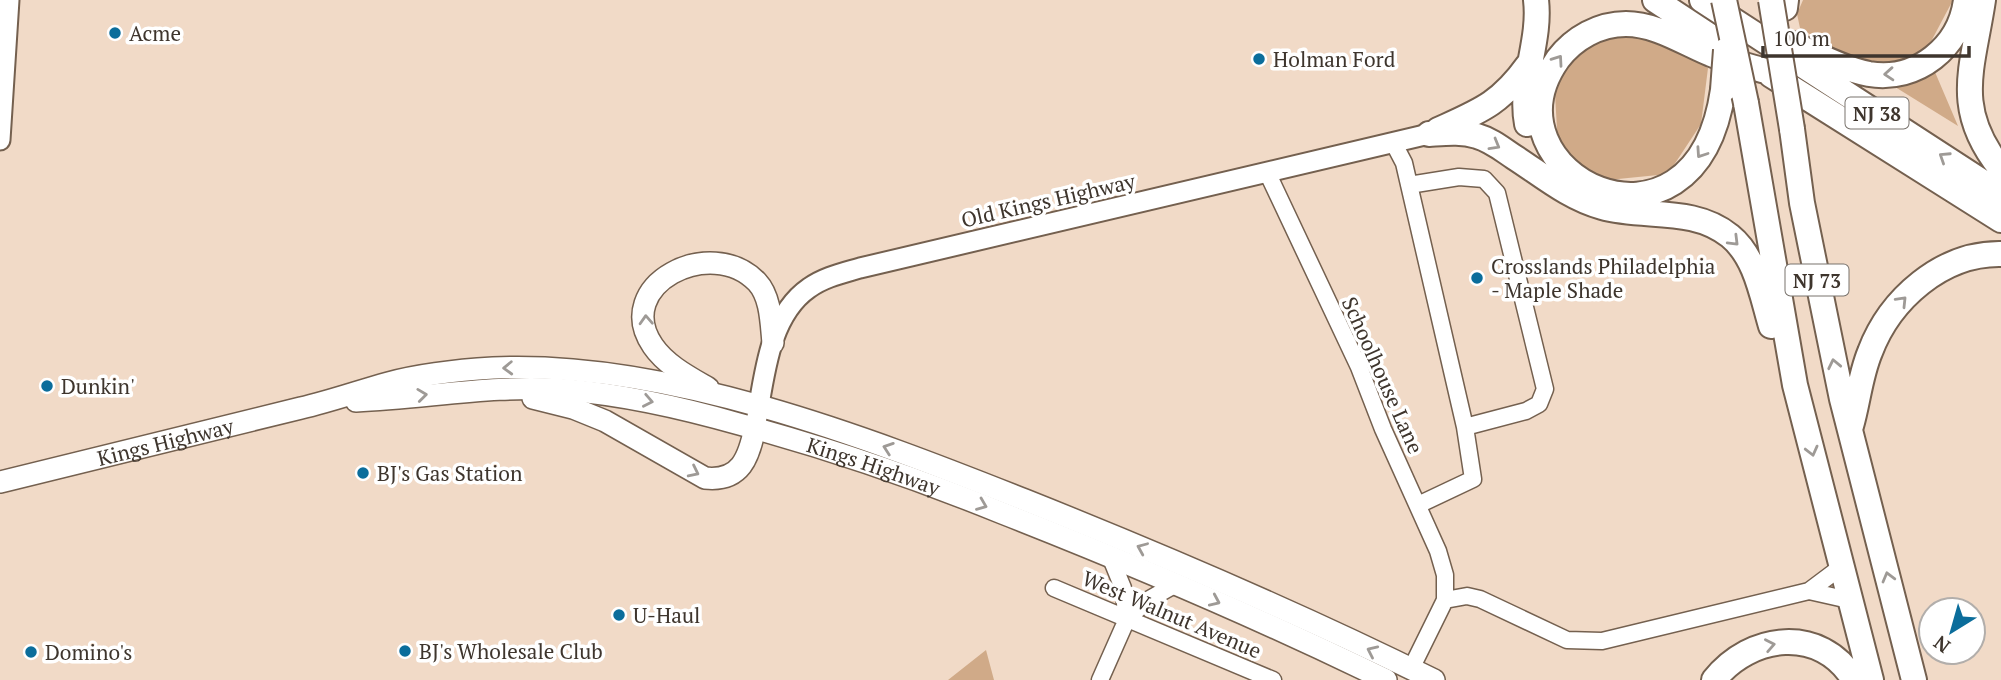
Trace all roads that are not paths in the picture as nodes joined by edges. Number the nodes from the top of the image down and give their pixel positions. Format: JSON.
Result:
{"nodes":[{"id":1,"x":9,"y":0,"type":"edge"},
{"id":2,"x":1536,"y":0,"type":"edge"},
{"id":3,"x":1655,"y":0,"type":"edge"},
{"id":4,"x":1702,"y":0,"type":"edge"},
{"id":5,"x":1724,"y":0,"type":"edge"},
{"id":6,"x":1966,"y":0,"type":"edge"},
{"id":7,"x":1983,"y":0,"type":"edge"},
{"id":8,"x":1781,"y":3,"type":"edge"},
{"id":9,"x":2001,"y":12,"type":"edge"},
{"id":10,"x":1977,"y":31,"type":"junction"},
{"id":11,"x":1742,"y":32,"type":"junction"},
{"id":12,"x":1529,"y":64,"type":"junction"},
{"id":13,"x":1771,"y":64,"type":"junction"},
{"id":14,"x":1429,"y":134,"type":"junction"},
{"id":15,"x":0,"y":140,"type":"edge"},
{"id":16,"x":1393,"y":142,"type":"junction"},
{"id":17,"x":2001,"y":169,"type":"edge"},
{"id":18,"x":1267,"y":172,"type":"junction"},
{"id":19,"x":1409,"y":185,"type":"junction"},
{"id":20,"x":1557,"y":185,"type":"junction"},
{"id":21,"x":2001,"y":194,"type":"edge"},
{"id":22,"x":2001,"y":220,"type":"edge"},
{"id":23,"x":2001,"y":254,"type":"edge"},
{"id":24,"x":773,"y":343,"type":"junction"},
{"id":25,"x":1796,"y":385,"type":"junction"},
{"id":26,"x":498,"y":388,"type":"junction"},
{"id":27,"x":725,"y":398,"type":"junction"},
{"id":28,"x":330,"y":401,"type":"junction"},
{"id":29,"x":757,"y":418,"type":"junction"},
{"id":30,"x":1465,"y":427,"type":"junction"},
{"id":31,"x":1849,"y":430,"type":"junction"},
{"id":32,"x":0,"y":482,"type":"edge"},
{"id":33,"x":1418,"y":505,"type":"junction"},
{"id":34,"x":1110,"y":556,"type":"junction"},
{"id":35,"x":1841,"y":567,"type":"junction"},
{"id":36,"x":1175,"y":584,"type":"junction"},
{"id":37,"x":1055,"y":587,"type":"dead end"},
{"id":38,"x":1809,"y":591,"type":"junction"},
{"id":39,"x":1445,"y":600,"type":"junction"},
{"id":40,"x":1849,"y":600,"type":"junction"},
{"id":41,"x":1127,"y":619,"type":"junction"},
{"id":42,"x":1906,"y":643,"type":"junction"},
{"id":43,"x":1411,"y":669,"type":"junction"},
{"id":44,"x":1241,"y":674,"type":"edge"},
{"id":45,"x":1100,"y":680,"type":"edge"},
{"id":46,"x":1273,"y":680,"type":"edge"},
{"id":47,"x":1386,"y":680,"type":"edge"},
{"id":48,"x":1434,"y":680,"type":"edge"},
{"id":49,"x":1714,"y":680,"type":"edge"},
{"id":50,"x":1854,"y":680,"type":"edge"},
{"id":51,"x":1871,"y":680,"type":"edge"},
{"id":52,"x":1914,"y":680,"type":"edge"},
{"id":53,"x":1919,"y":680,"type":"edge"}],
"edges":[{"from":1,"to":15,"type":"street"},
{"from":2,"to":12,"type":"highway"},
{"from":3,"to":13,"type":"highway","number":"NJ 38"},
{"from":4,"to":11,"type":"highway","number":"NJ 38"},
{"from":5,"to":11,"type":"highway","bridge":true},
{"from":6,"to":11,"type":"highway","one_way":true},
{"from":7,"to":10,"type":"highway"},
{"from":8,"to":13,"type":"highway","bridge":true},
{"from":9,"to":10,"type":"highway"},
{"from":10,"to":17,"type":"highway"},
{"from":11,"to":13,"type":"highway","one_way":true,"bridge":true},
{"from":21,"to":11,"type":"highway","number":"NJ 38","one_way":true},
{"from":11,"to":25,"type":"highway","number":"NJ 73","bridge":true},
{"from":12,"to":14,"type":"highway"},
{"from":12,"to":20,"type":"highway"},
{"from":13,"to":22,"type":"highway","number":"NJ 38"},
{"from":31,"to":13,"type":"highway","number":"NJ 73","one_way":true,"bridge":true},
{"from":14,"to":16,"type":"street","name":"Old Kings Highway"},
{"from":14,"to":20,"type":"highway","one_way":true},
{"from":16,"to":18,"type":"street","name":"Old Kings Highway"},
{"from":16,"to":19,"type":"street"},
{"from":18,"to":24,"type":"street","name":"Old Kings Highway"},
{"from":18,"to":33,"type":"street","name":"Schoolhouse Lane"},
{"from":19,"to":30,"type":"street"},
{"from":19,"to":30,"type":"street"},
{"from":20,"to":25,"type":"highway","one_way":true},
{"from":31,"to":23,"type":"highway","one_way":true},
{"from":27,"to":24,"type":"main road","one_way":true},
{"from":24,"to":29,"type":"street","name":"Old Kings Highway"},
{"from":25,"to":35,"type":"highway","number":"NJ 73","one_way":true},
{"from":28,"to":26,"type":"main road","name":"Kings Highway","one_way":true},
{"from":26,"to":29,"type":"main road","name":"Kings Highway","one_way":true},
{"from":26,"to":29,"type":"main road","one_way":true},
{"from":27,"to":28,"type":"main road","name":"Kings Highway","one_way":true},
{"from":27,"to":29,"type":"main road"},
{"from":28,"to":32,"type":"main road","name":"Kings Highway"},
{"from":29,"to":34,"type":"main road","name":"Kings Highway","one_way":true},
{"from":43,"to":29,"type":"main road","name":"Kings Highway","one_way":true},
{"from":30,"to":33,"type":"street"},
{"from":42,"to":31,"type":"highway","number":"NJ 73","one_way":true},
{"from":33,"to":39,"type":"street","name":"Schoolhouse Lane"},
{"from":34,"to":36,"type":"main road","name":"Kings Highway"},
{"from":34,"to":41,"type":"street"},
{"from":35,"to":38,"type":"street"},
{"from":35,"to":40,"type":"highway","number":"NJ 73"},
{"from":36,"to":41,"type":"street"},
{"from":36,"to":47,"type":"main road","name":"Kings Highway","one_way":true},
{"from":37,"to":41,"type":"street","name":"West Walnut Avenue"},
{"from":38,"to":39,"type":"street"},
{"from":38,"to":40,"type":"street"},
{"from":39,"to":43,"type":"street"},
{"from":40,"to":51,"type":"highway","number":"NJ 73"},
{"from":41,"to":44,"type":"street","name":"West Walnut Avenue"},
{"from":41,"to":45,"type":"street"},
{"from":42,"to":52,"type":"highway","number":"NJ 73"},
{"from":42,"to":53,"type":"highway"},
{"from":43,"to":48,"type":"main road","name":"Kings Highway"},
{"from":44,"to":46,"type":"street","name":"West Walnut Avenue"},
{"from":49,"to":50,"type":"highway","one_way":true}]}
